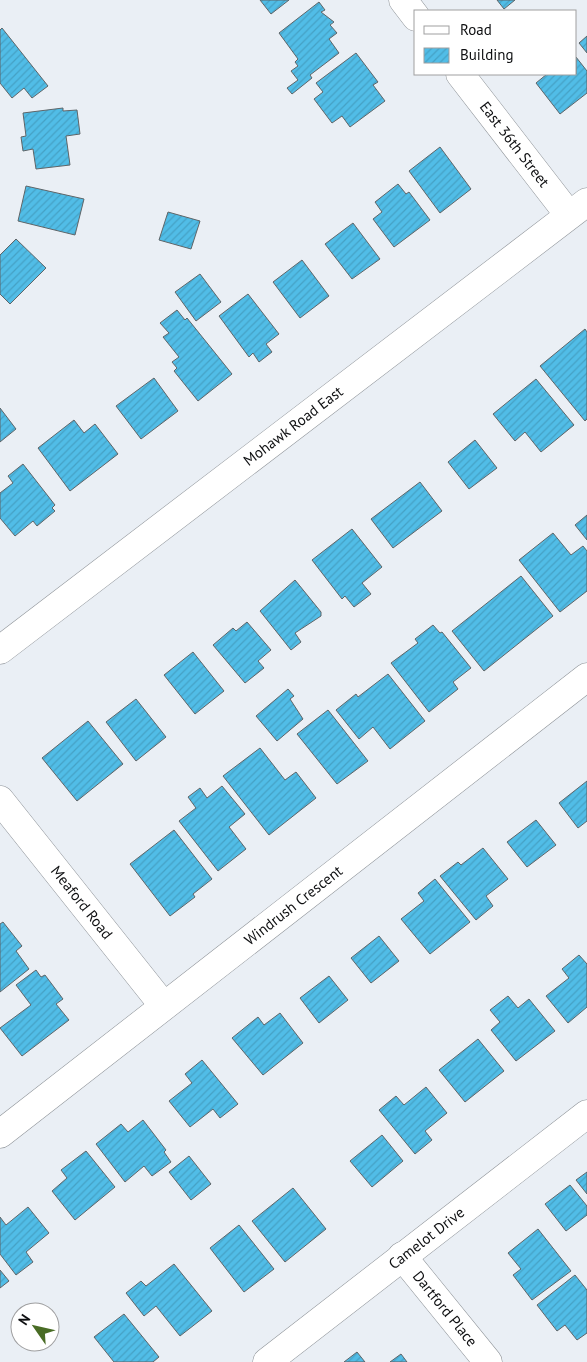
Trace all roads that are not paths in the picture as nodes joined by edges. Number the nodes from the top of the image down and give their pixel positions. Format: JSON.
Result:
{"nodes":[{"id":1,"x":402,"y":0,"type":"edge"},
{"id":2,"x":414,"y":15,"type":"edge"},
{"id":3,"x":461,"y":75,"type":"edge"},
{"id":4,"x":578,"y":209,"type":"edge"},
{"id":5,"x":0,"y":650,"type":"edge"},
{"id":6,"x":587,"y":677,"type":"edge"},
{"id":7,"x":0,"y":800,"type":"edge"},
{"id":8,"x":164,"y":1005,"type":"junction"},
{"id":9,"x":587,"y":1114,"type":"edge"},
{"id":10,"x":0,"y":1134,"type":"edge"},
{"id":11,"x":402,"y":1256,"type":"junction"},
{"id":12,"x":267,"y":1362,"type":"edge"},
{"id":13,"x":488,"y":1362,"type":"edge"}],
"edges":[{"from":1,"to":2,"type":"street"},
{"from":3,"to":4,"type":"street","name":"East 36th Street"},
{"from":4,"to":5,"type":"street","name":"Mohawk Road East"},
{"from":6,"to":8,"type":"street","name":"Windrush Crescent"},
{"from":7,"to":8,"type":"street","name":"Meaford Road"},
{"from":8,"to":10,"type":"street","name":"Windrush Crescent"},
{"from":9,"to":11,"type":"street","name":"Camelot Drive"},
{"from":11,"to":12,"type":"street","name":"Camelot Drive"},
{"from":11,"to":13,"type":"street","name":"Dartford Place"}]}
